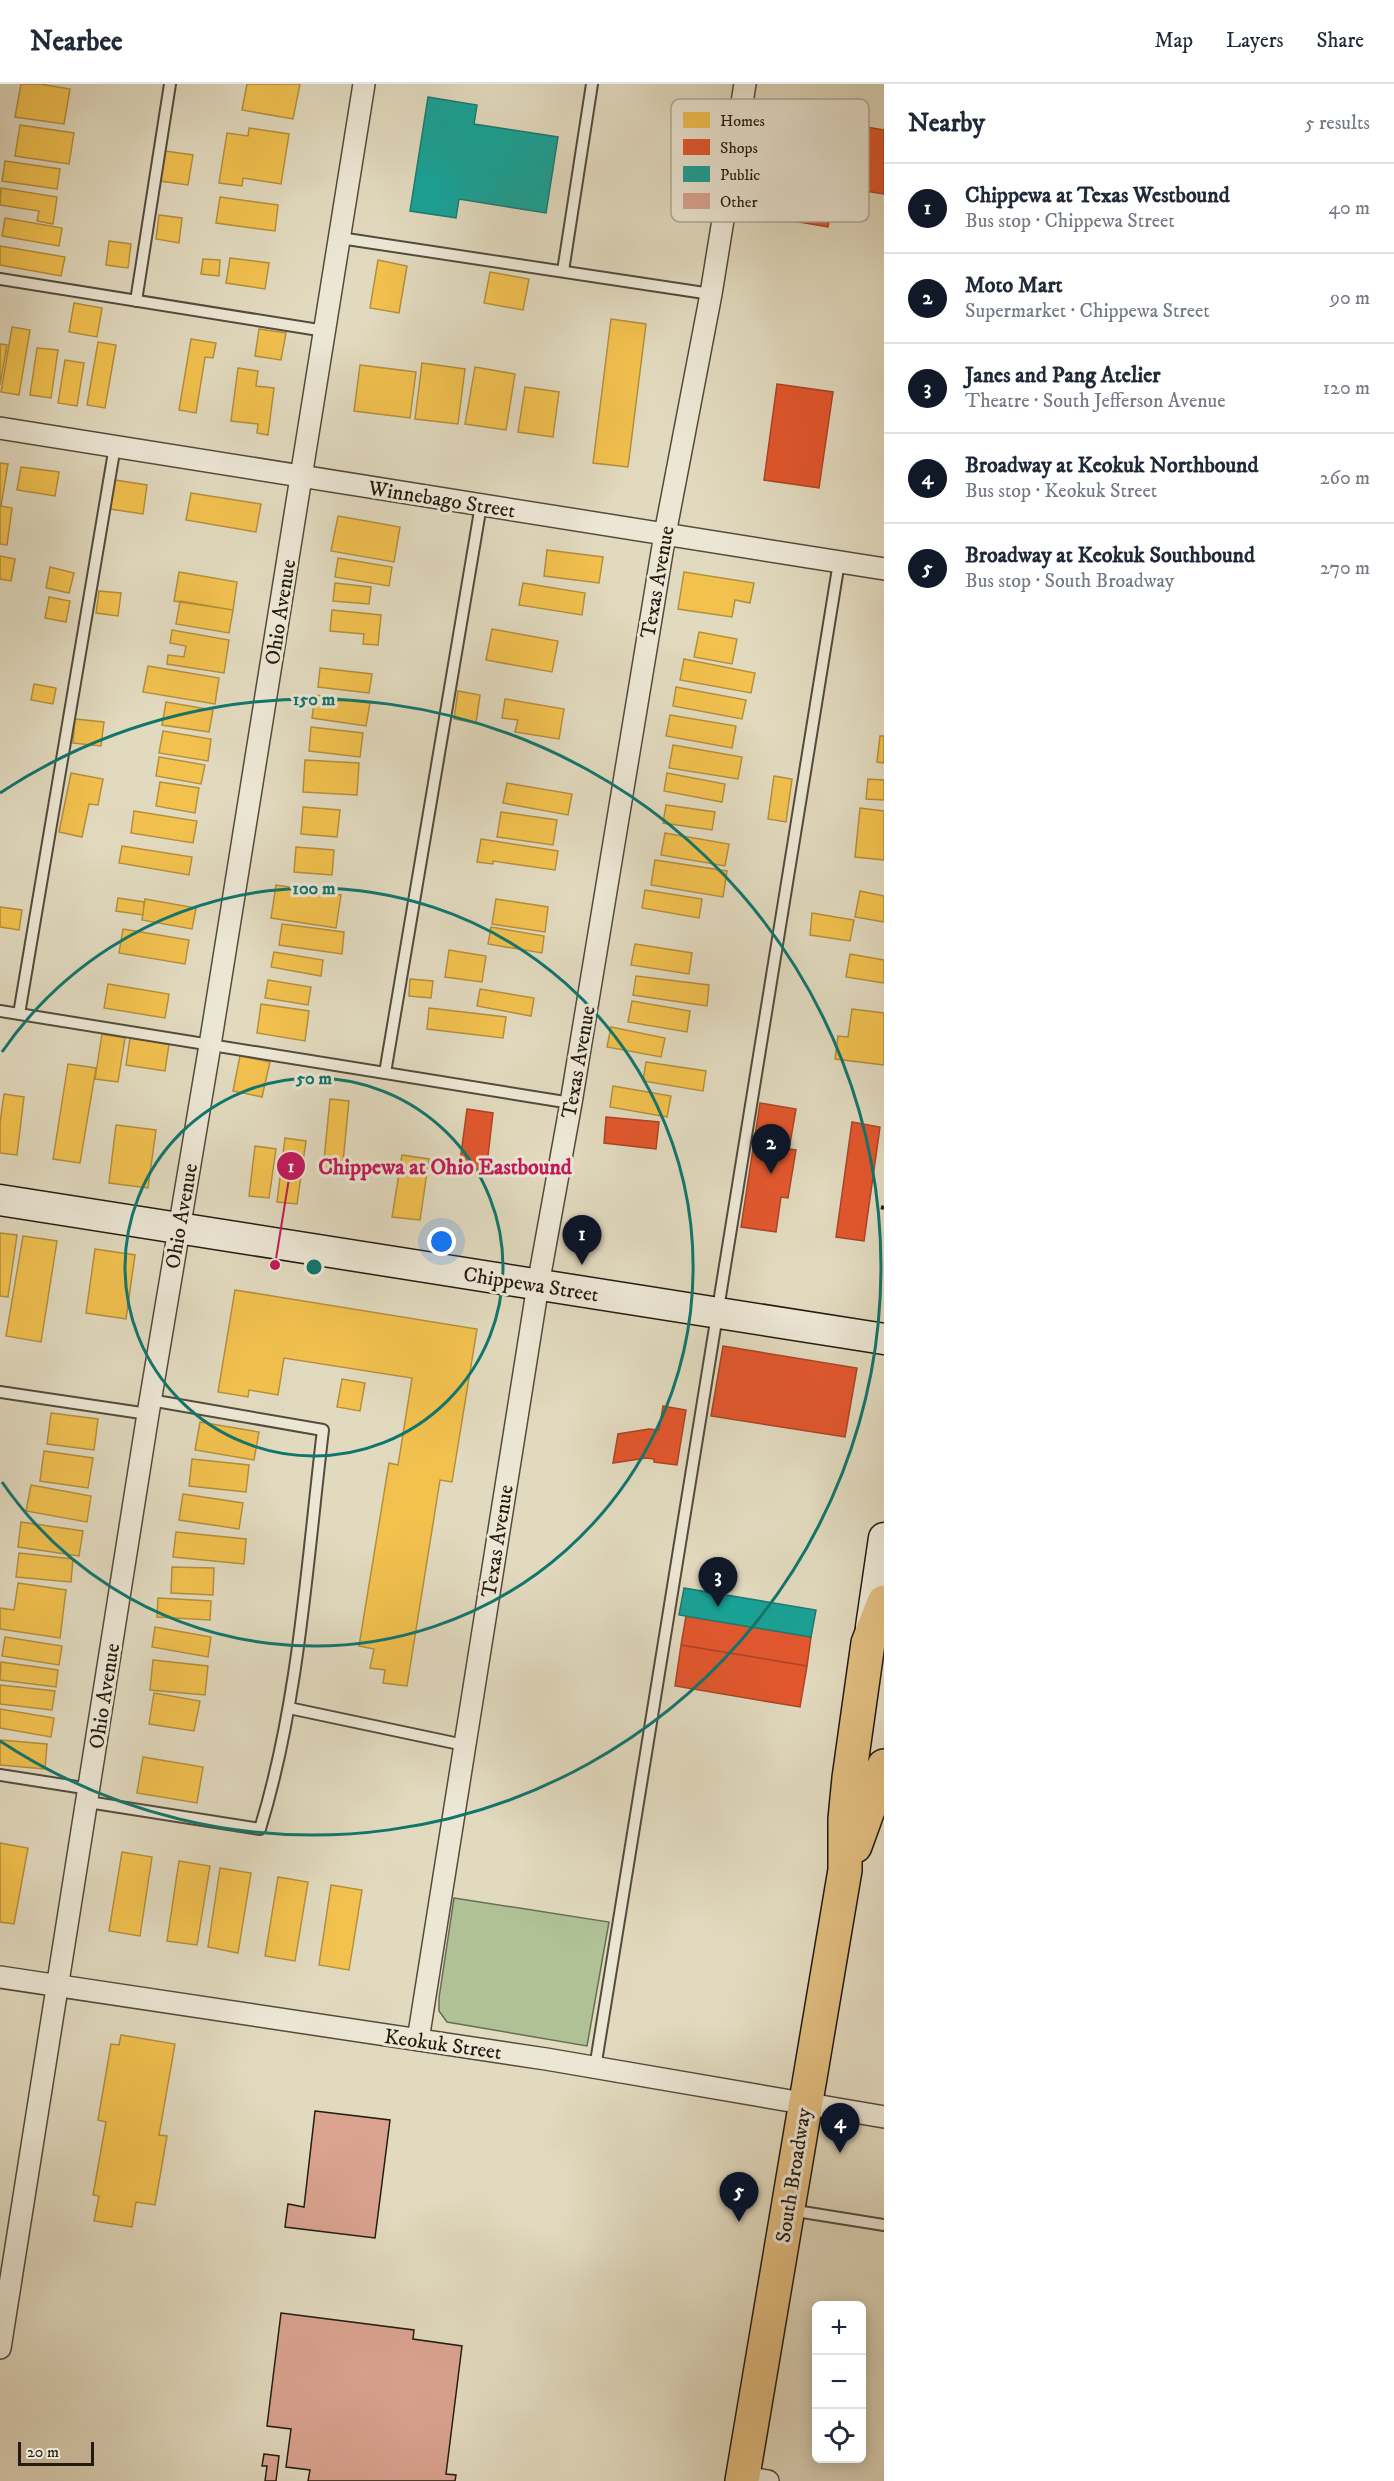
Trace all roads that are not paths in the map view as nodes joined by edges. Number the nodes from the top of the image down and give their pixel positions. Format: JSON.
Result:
{"nodes":[{"id":1,"x":170,"y":84,"type":"edge"},
{"id":2,"x":364,"y":84,"type":"edge"},
{"id":3,"x":592,"y":84,"type":"edge"},
{"id":4,"x":744,"y":84,"type":"edge"},
{"id":5,"x":742,"y":99,"type":"edge"},
{"id":6,"x":722,"y":222,"type":"edge"},
{"id":7,"x":340,"y":238,"type":"junction"},
{"id":8,"x":563,"y":271,"type":"junction"},
{"id":9,"x":0,"y":279,"type":"edge"},
{"id":10,"x":711,"y":294,"type":"junction"},
{"id":11,"x":136,"y":301,"type":"junction"},
{"id":12,"x":325,"y":331,"type":"junction"},
{"id":13,"x":0,"y":428,"type":"edge"},
{"id":14,"x":115,"y":446,"type":"junction"},
{"id":15,"x":302,"y":476,"type":"junction"},
{"id":16,"x":481,"y":505,"type":"junction"},
{"id":17,"x":665,"y":534,"type":"junction"},
{"id":18,"x":838,"y":562,"type":"junction"},
{"id":19,"x":884,"y":569,"type":"edge"},
{"id":20,"x":0,"y":1011,"type":"edge"},
{"id":21,"x":19,"y":1014,"type":"junction"},
{"id":22,"x":210,"y":1045,"type":"junction"},
{"id":23,"x":385,"y":1073,"type":"junction"},
{"id":24,"x":571,"y":1103,"type":"junction"},
{"id":25,"x":0,"y":1200,"type":"edge"},
{"id":26,"x":179,"y":1227,"type":"junction"},
{"id":27,"x":538,"y":1285,"type":"junction"},
{"id":28,"x":717,"y":1313,"type":"junction"},
{"id":29,"x":884,"y":1339,"type":"edge"},
{"id":30,"x":0,"y":1392,"type":"edge"},
{"id":31,"x":149,"y":1407,"type":"junction"},
{"id":32,"x":884,"y":1538,"type":"edge"},
{"id":33,"x":884,"y":1602,"type":"edge"},
{"id":34,"x":868,"y":1643,"type":"junction"},
{"id":35,"x":289,"y":1708,"type":"junction"},
{"id":36,"x":464,"y":1745,"type":"junction"},
{"id":37,"x":884,"y":1766,"type":"edge"},
{"id":38,"x":0,"y":1775,"type":"edge"},
{"id":39,"x":89,"y":1795,"type":"junction"},
{"id":40,"x":846,"y":1870,"type":"junction"},
{"id":41,"x":0,"y":1977,"type":"edge"},
{"id":42,"x":58,"y":1987,"type":"junction"},
{"id":43,"x":418,"y":2040,"type":"junction"},
{"id":44,"x":595,"y":2068,"type":"junction"},
{"id":45,"x":804,"y":2104,"type":"junction"},
{"id":46,"x":884,"y":2117,"type":"edge"},
{"id":47,"x":787,"y":2210,"type":"junction"},
{"id":48,"x":884,"y":2225,"type":"edge"},
{"id":49,"x":0,"y":2348,"type":"edge"},
{"id":50,"x":751,"y":2480,"type":"edge"}],
"edges":[{"from":1,"to":11,"type":"lane"},
{"from":2,"to":7,"type":"street","name":"Ohio Avenue"},
{"from":3,"to":8,"type":"lane"},
{"from":4,"to":5,"type":"street","name":"Texas Avenue"},
{"from":6,"to":10,"type":"street","name":"Texas Avenue"},
{"from":7,"to":8,"type":"lane"},
{"from":7,"to":12,"type":"street","name":"Ohio Avenue"},
{"from":8,"to":10,"type":"lane"},
{"from":9,"to":11,"type":"lane"},
{"from":10,"to":17,"type":"street","name":"Texas Avenue"},
{"from":11,"to":12,"type":"lane"},
{"from":12,"to":15,"type":"street","name":"Ohio Avenue"},
{"from":13,"to":14,"type":"street","name":"Winnebago Street"},
{"from":14,"to":15,"type":"street","name":"Winnebago Street"},
{"from":14,"to":21,"type":"lane"},
{"from":15,"to":16,"type":"street","name":"Winnebago Street"},
{"from":15,"to":22,"type":"street","name":"Ohio Avenue"},
{"from":16,"to":17,"type":"street","name":"Winnebago Street"},
{"from":16,"to":23,"type":"lane"},
{"from":17,"to":18,"type":"street","name":"Winnebago Street"},
{"from":17,"to":24,"type":"street","name":"Texas Avenue"},
{"from":18,"to":19,"type":"street","name":"Winnebago Street"},
{"from":18,"to":28,"type":"lane"},
{"from":20,"to":21,"type":"lane"},
{"from":21,"to":22,"type":"lane"},
{"from":22,"to":23,"type":"lane"},
{"from":22,"to":26,"type":"street","name":"Ohio Avenue"},
{"from":23,"to":24,"type":"lane"},
{"from":24,"to":27,"type":"street","name":"Texas Avenue"},
{"from":25,"to":26,"type":"main road","name":"Chippewa Street"},
{"from":26,"to":27,"type":"main road","name":"Chippewa Street"},
{"from":26,"to":31,"type":"street","name":"Ohio Avenue"},
{"from":27,"to":28,"type":"main road","name":"Chippewa Street"},
{"from":27,"to":36,"type":"street","name":"Texas Avenue"},
{"from":28,"to":29,"type":"main road","name":"Chippewa Street"},
{"from":28,"to":44,"type":"lane"},
{"from":30,"to":31,"type":"lane"},
{"from":31,"to":35,"type":"lane"},
{"from":31,"to":39,"type":"street","name":"Ohio Avenue"},
{"from":32,"to":34,"type":"main road"},
{"from":33,"to":34,"type":"main road","name":"South Broadway"},
{"from":34,"to":40,"type":"main road","name":"South Broadway"},
{"from":35,"to":36,"type":"lane"},
{"from":35,"to":39,"type":"lane"},
{"from":36,"to":43,"type":"street","name":"Texas Avenue"},
{"from":37,"to":40,"type":"main road","name":"South Broadway"},
{"from":38,"to":39,"type":"lane"},
{"from":39,"to":42,"type":"street","name":"Ohio Avenue"},
{"from":40,"to":45,"type":"main road","name":"South Broadway"},
{"from":41,"to":42,"type":"street","name":"Keokuk Street"},
{"from":42,"to":43,"type":"street","name":"Keokuk Street"},
{"from":42,"to":49,"type":"street","name":"Ohio Avenue"},
{"from":43,"to":44,"type":"street","name":"Keokuk Street"},
{"from":44,"to":45,"type":"street","name":"Keokuk Street"},
{"from":45,"to":46,"type":"street","name":"Keokuk Street"},
{"from":45,"to":47,"type":"main road","name":"South Broadway"},
{"from":47,"to":48,"type":"lane"},
{"from":47,"to":50,"type":"main road","name":"South Broadway"}]}
